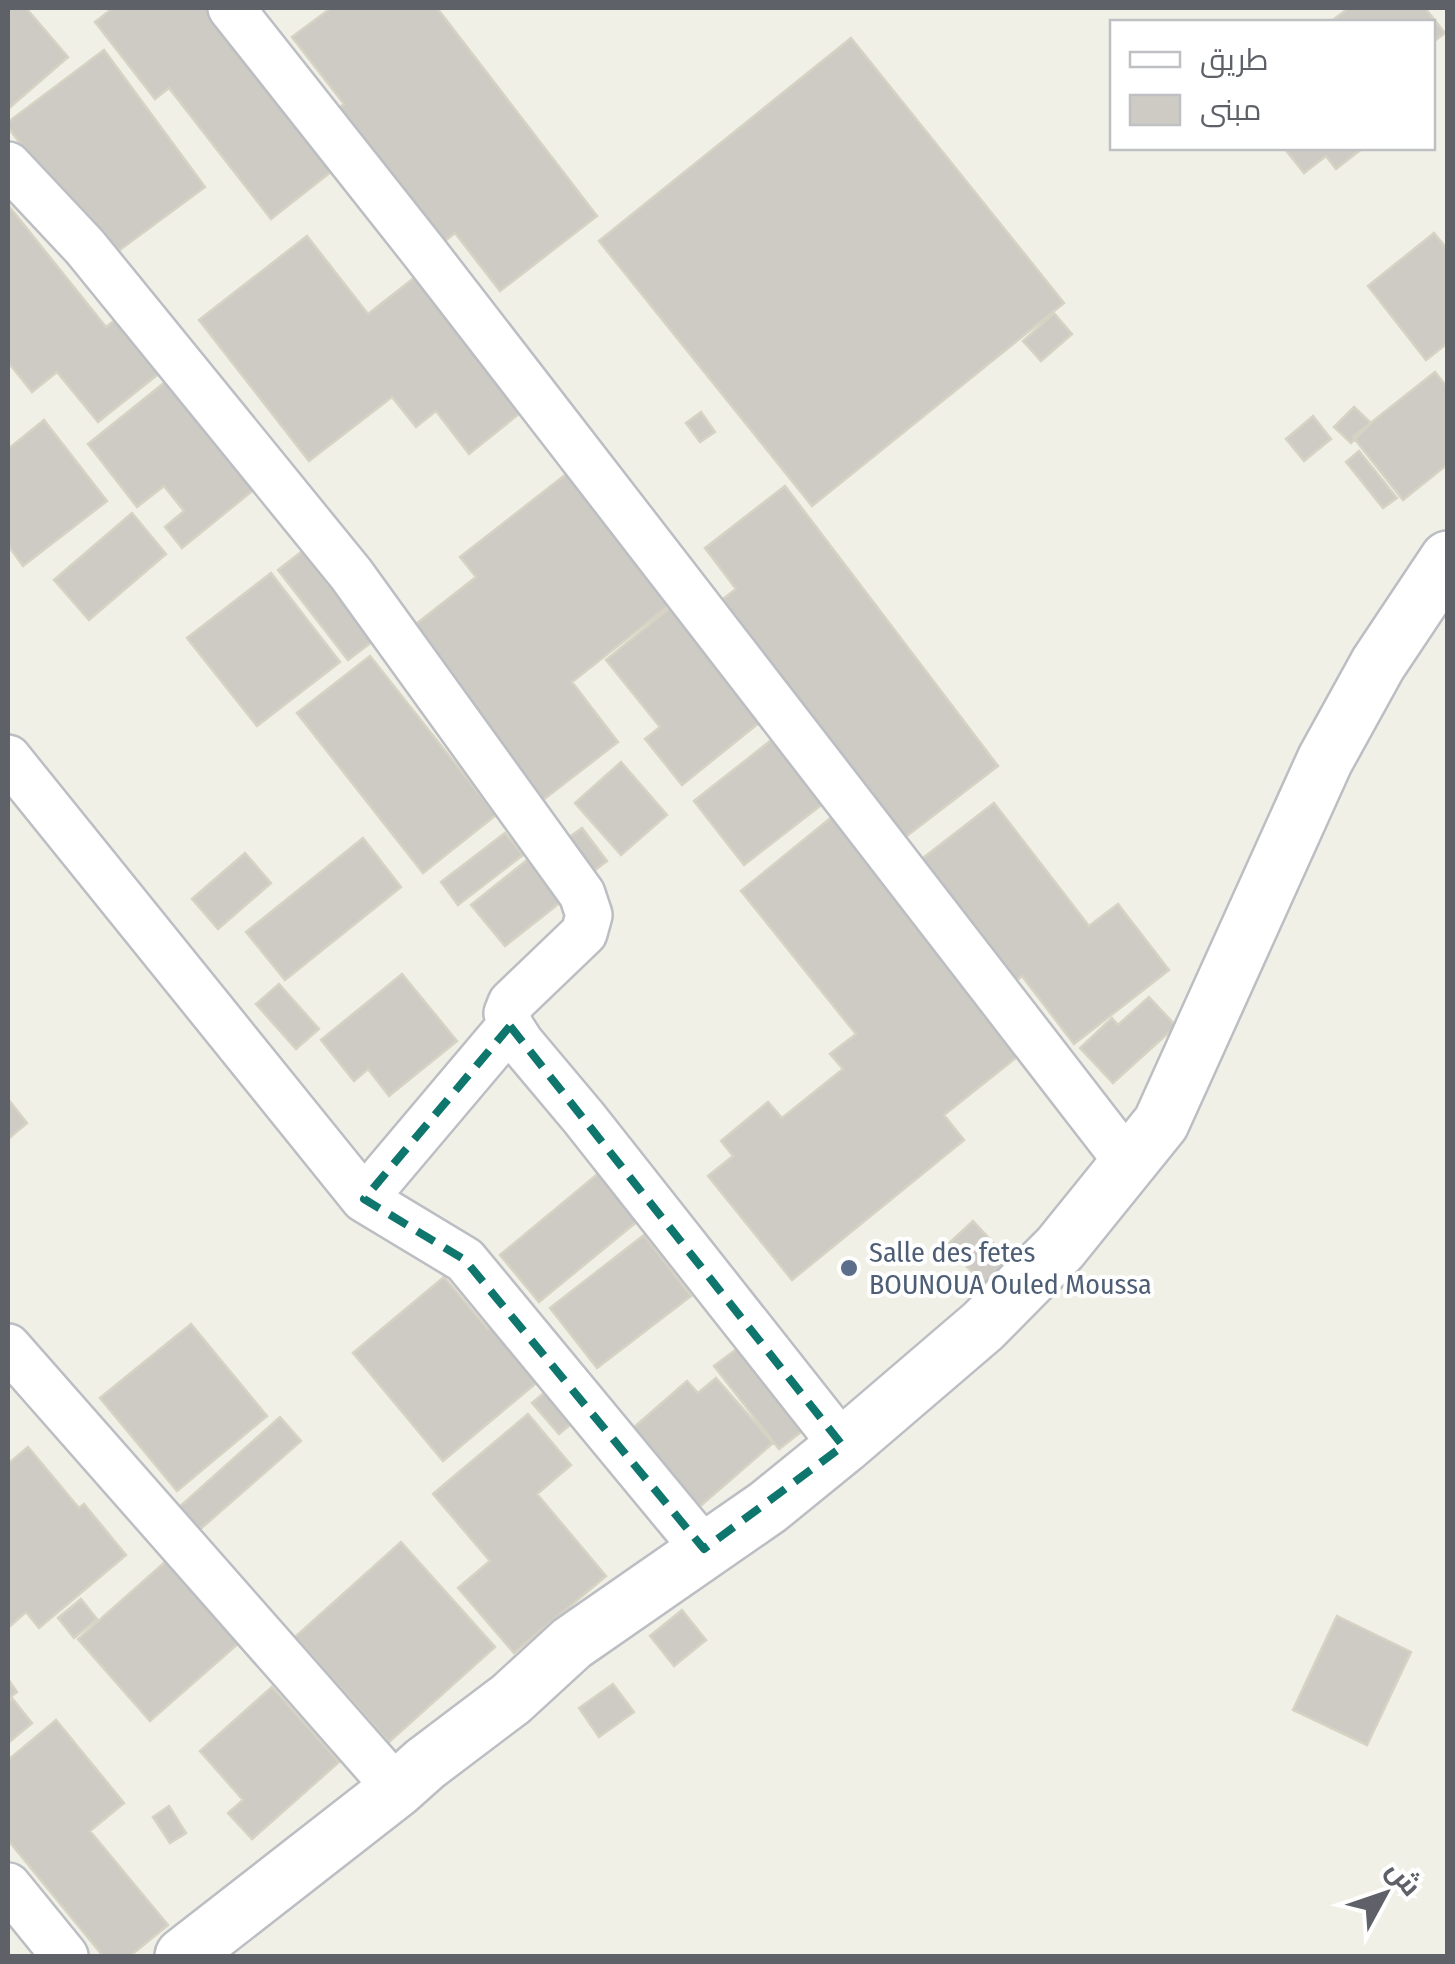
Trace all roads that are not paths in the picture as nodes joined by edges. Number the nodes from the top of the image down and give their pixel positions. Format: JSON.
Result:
{"nodes":[{"id":1,"x":231,"y":8,"type":"edge"},
{"id":2,"x":8,"y":165,"type":"edge"},
{"id":3,"x":1448,"y":558,"type":"edge"},
{"id":4,"x":8,"y":758,"type":"edge"},
{"id":5,"x":510,"y":1026,"type":"junction"},
{"id":6,"x":1129,"y":1164,"type":"junction"},
{"id":7,"x":364,"y":1199,"type":"junction"},
{"id":8,"x":8,"y":1347,"type":"edge"},
{"id":9,"x":844,"y":1446,"type":"junction"},
{"id":10,"x":704,"y":1550,"type":"junction"},
{"id":11,"x":397,"y":1789,"type":"junction"},
{"id":12,"x":8,"y":1886,"type":"edge"},
{"id":13,"x":65,"y":1956,"type":"edge"},
{"id":14,"x":183,"y":1956,"type":"edge"}],
"edges":[{"from":1,"to":6,"type":"street"},
{"from":2,"to":5,"type":"street"},
{"from":3,"to":6,"type":"street"},
{"from":4,"to":7,"type":"street"},
{"from":5,"to":7,"type":"street"},
{"from":5,"to":9,"type":"street"},
{"from":6,"to":9,"type":"street"},
{"from":7,"to":10,"type":"street"},
{"from":8,"to":11,"type":"street"},
{"from":9,"to":10,"type":"street"},
{"from":10,"to":11,"type":"street"},
{"from":11,"to":14,"type":"street"},
{"from":12,"to":13,"type":"street"}]}
